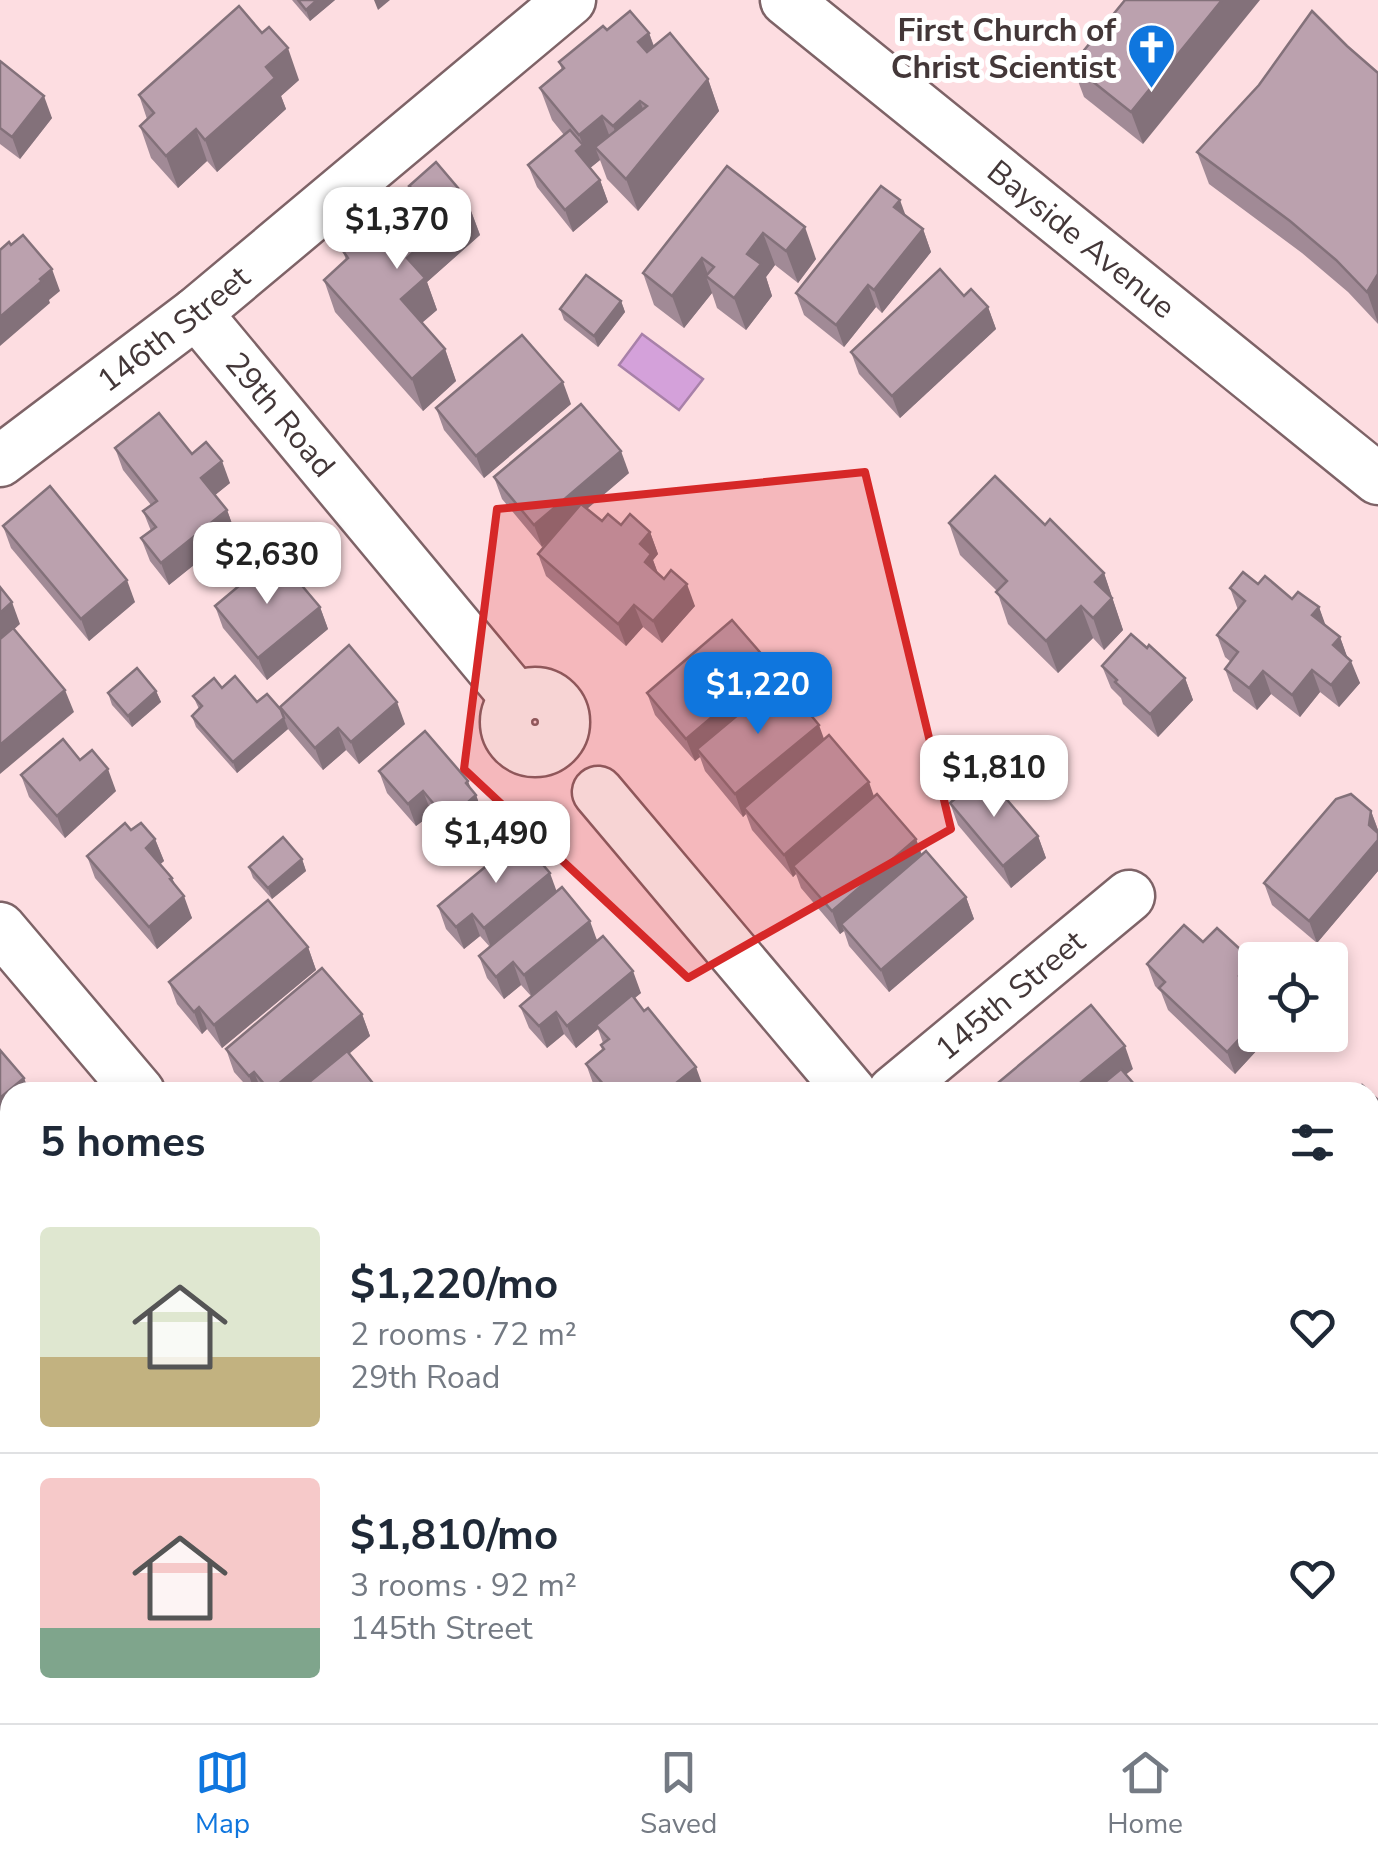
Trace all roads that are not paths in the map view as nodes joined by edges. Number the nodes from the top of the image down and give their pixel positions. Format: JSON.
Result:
{"nodes":[{"id":1,"x":570,"y":0,"type":"edge"},
{"id":2,"x":786,"y":0,"type":"edge"},
{"id":3,"x":196,"y":313,"type":"junction"},
{"id":4,"x":0,"y":461,"type":"edge"},
{"id":5,"x":1378,"y":479,"type":"edge"},
{"id":6,"x":517,"y":699,"type":"dead end"},
{"id":7,"x":598,"y":792,"type":"dead end"},
{"id":8,"x":1130,"y":896,"type":"dead end"},
{"id":9,"x":0,"y":928,"type":"edge"},
{"id":10,"x":131,"y":1082,"type":"edge"},
{"id":11,"x":843,"y":1082,"type":"edge"},
{"id":12,"x":905,"y":1082,"type":"edge"}],
"edges":[{"from":1,"to":3,"type":"street","name":"146th Street"},
{"from":2,"to":5,"type":"street","name":"Bayside Avenue"},
{"from":3,"to":4,"type":"street","name":"146th Street"},
{"from":3,"to":6,"type":"street","name":"29th Road"},
{"from":7,"to":11,"type":"street"},
{"from":8,"to":12,"type":"street","name":"145th Street"},
{"from":9,"to":10,"type":"street"}]}
